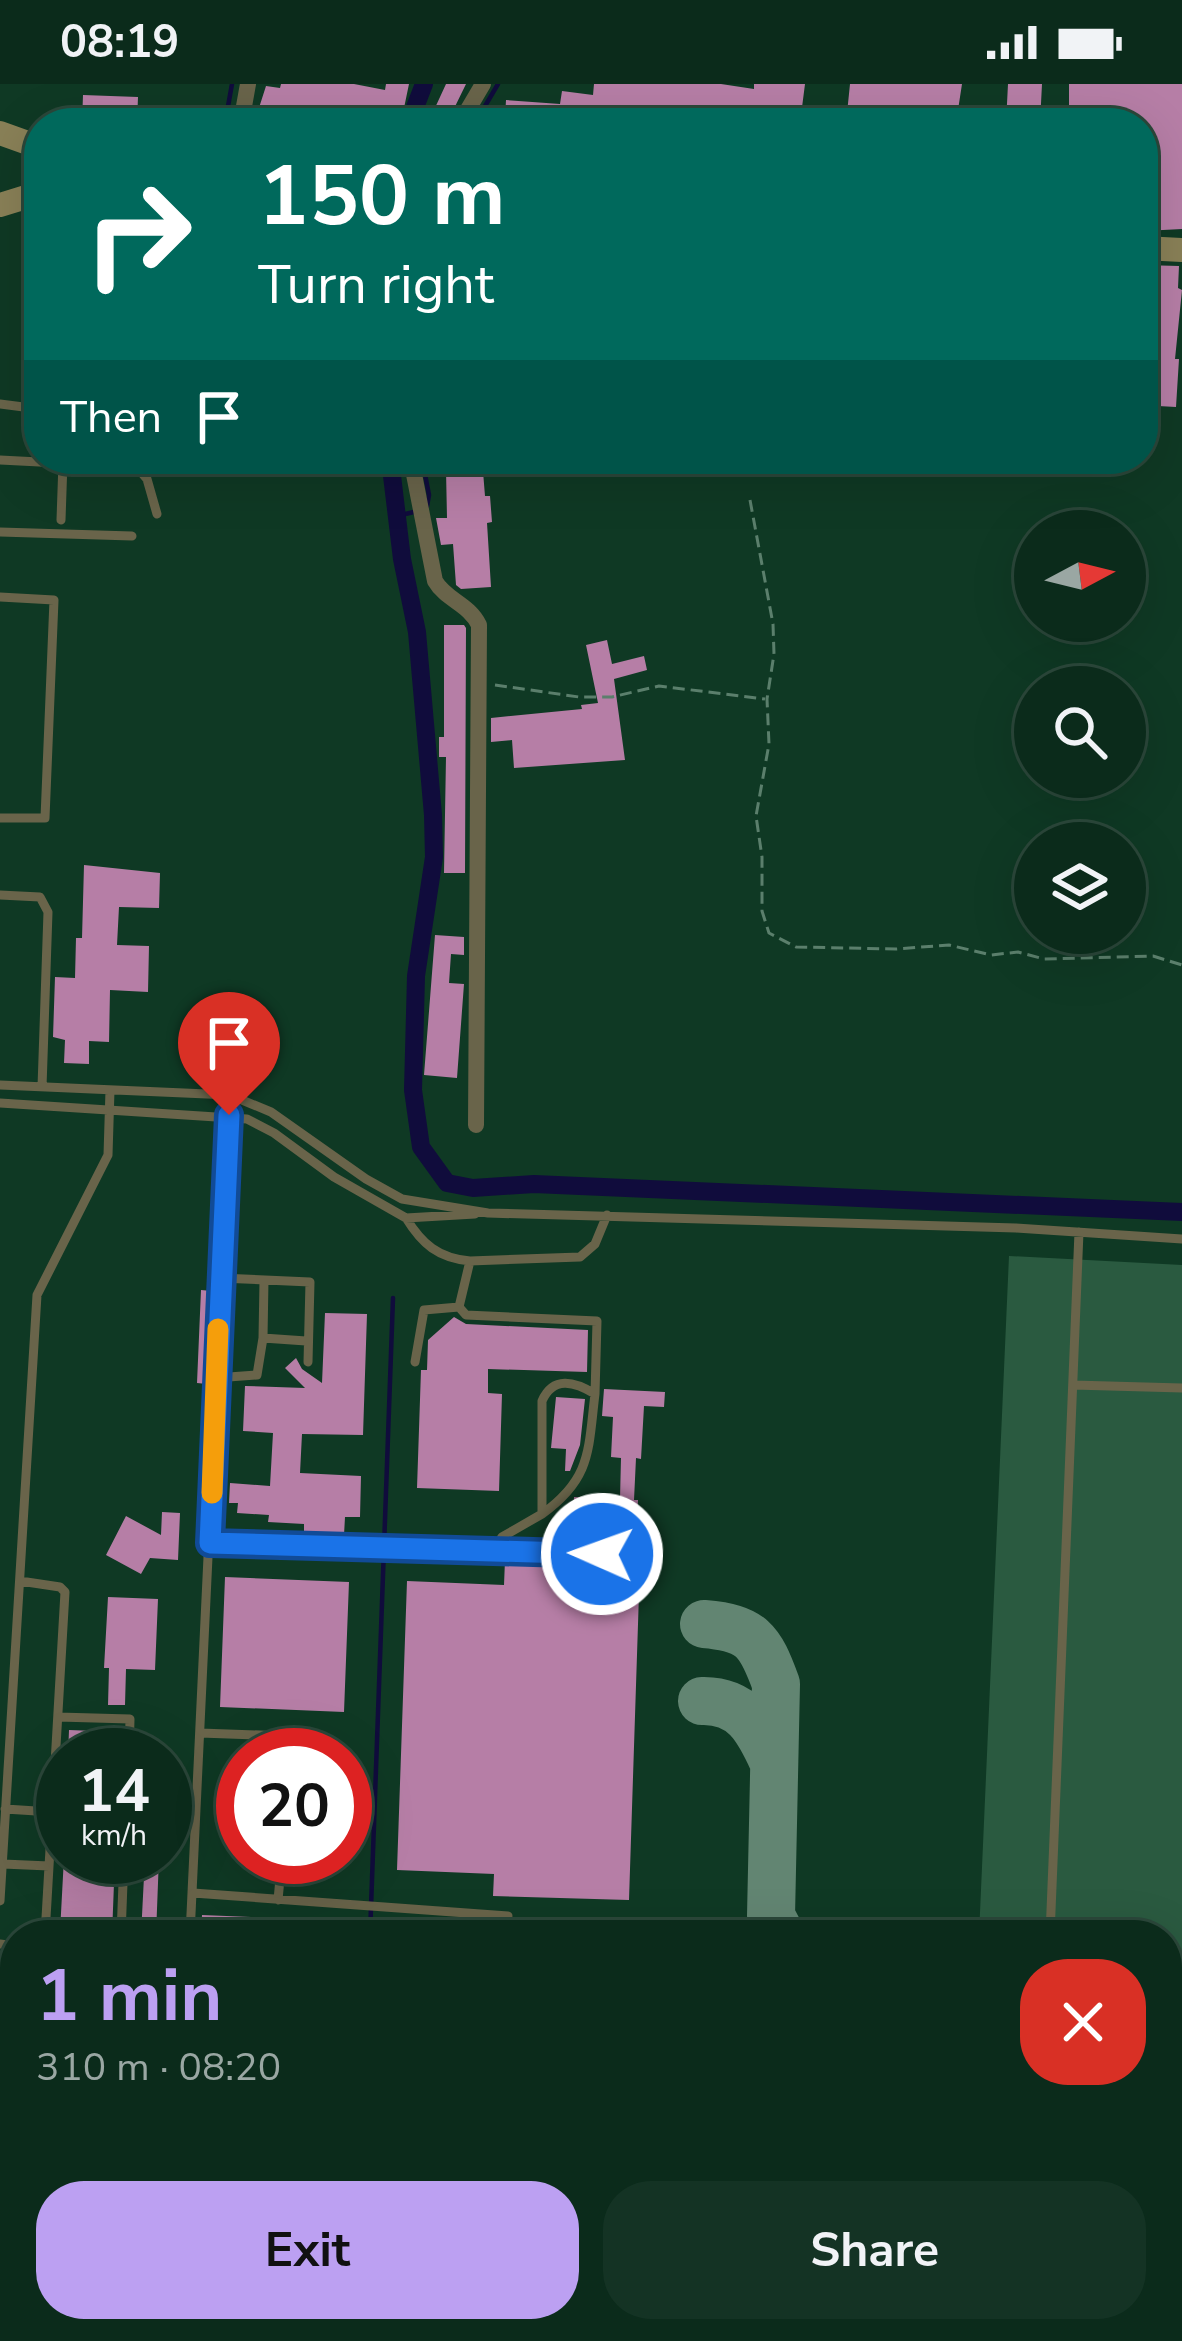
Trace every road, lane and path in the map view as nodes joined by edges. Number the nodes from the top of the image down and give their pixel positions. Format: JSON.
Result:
{"nodes":[{"id":1,"x":63,"y":474,"type":"edge"},
{"id":2,"x":142,"y":474,"type":"edge"},
{"id":3,"x":414,"y":474,"type":"edge"},
{"id":4,"x":750,"y":500,"type":"dead end"},
{"id":5,"x":157,"y":514,"type":"dead end"},
{"id":6,"x":61,"y":520,"type":"dead end"},
{"id":7,"x":0,"y":532,"type":"edge"},
{"id":8,"x":132,"y":536,"type":"dead end"},
{"id":9,"x":0,"y":597,"type":"edge"},
{"id":10,"x":482,"y":683,"type":"junction"},
{"id":11,"x":766,"y":699,"type":"junction"},
{"id":12,"x":0,"y":818,"type":"edge"},
{"id":13,"x":0,"y":895,"type":"edge"},
{"id":14,"x":1182,"y":965,"type":"edge"},
{"id":15,"x":0,"y":1085,"type":"edge"},
{"id":16,"x":42,"y":1087,"type":"junction"},
{"id":17,"x":110,"y":1090,"type":"junction"},
{"id":18,"x":230,"y":1094,"type":"junction"},
{"id":19,"x":0,"y":1103,"type":"edge"},
{"id":20,"x":109,"y":1114,"type":"junction"},
{"id":21,"x":229,"y":1115,"type":"junction"},
{"id":22,"x":476,"y":1125,"type":"dead end"},
{"id":23,"x":488,"y":1213,"type":"junction"},
{"id":24,"x":607,"y":1215,"type":"junction"},
{"id":25,"x":406,"y":1218,"type":"junction"},
{"id":26,"x":1079,"y":1232,"type":"junction"},
{"id":27,"x":1182,"y":1239,"type":"edge"},
{"id":28,"x":470,"y":1261,"type":"junction"},
{"id":29,"x":220,"y":1278,"type":"junction"},
{"id":30,"x":264,"y":1280,"type":"junction"},
{"id":31,"x":459,"y":1307,"type":"junction"},
{"id":32,"x":263,"y":1338,"type":"junction"},
{"id":33,"x":306,"y":1341,"type":"junction"},
{"id":34,"x":308,"y":1362,"type":"dead end"},
{"id":35,"x":416,"y":1362,"type":"dead end"},
{"id":36,"x":215,"y":1378,"type":"junction"},
{"id":37,"x":1073,"y":1385,"type":"junction"},
{"id":38,"x":1182,"y":1388,"type":"edge"},
{"id":39,"x":595,"y":1394,"type":"junction"},
{"id":40,"x":542,"y":1514,"type":"junction"},
{"id":41,"x":210,"y":1543,"type":"junction"},
{"id":42,"x":493,"y":1551,"type":"junction"},
{"id":43,"x":636,"y":1555,"type":"dead end"},
{"id":44,"x":20,"y":1582,"type":"junction"},
{"id":45,"x":58,"y":1717,"type":"junction"},
{"id":46,"x":57,"y":1728,"type":"edge"},
{"id":47,"x":130,"y":1728,"type":"edge"},
{"id":48,"x":200,"y":1733,"type":"junction"},
{"id":49,"x":216,"y":1734,"type":"edge"},
{"id":50,"x":5,"y":1809,"type":"junction"},
{"id":51,"x":36,"y":1811,"type":"edge"},
{"id":52,"x":2,"y":1831,"type":"edge"},
{"id":53,"x":3,"y":1864,"type":"edge"},
{"id":54,"x":36,"y":1866,"type":"edge"},
{"id":55,"x":48,"y":1884,"type":"edge"},
{"id":56,"x":123,"y":1884,"type":"edge"},
{"id":57,"x":279,"y":1884,"type":"edge"},
{"id":58,"x":193,"y":1893,"type":"junction"},
{"id":59,"x":278,"y":1900,"type":"junction"},
{"id":60,"x":0,"y":1901,"type":"edge"},
{"id":61,"x":508,"y":1916,"type":"dead end"},
{"id":62,"x":46,"y":1920,"type":"edge"},
{"id":63,"x":122,"y":1920,"type":"edge"},
{"id":64,"x":191,"y":1920,"type":"edge"},
{"id":65,"x":1050,"y":1920,"type":"edge"}],
"edges":[{"from":1,"to":6,"type":"lane"},
{"from":2,"to":5,"type":"lane"},
{"from":3,"to":10,"type":"street"},
{"from":4,"to":11,"type":"path"},
{"from":7,"to":8,"type":"lane"},
{"from":9,"to":12,"type":"lane"},
{"from":10,"to":11,"type":"path"},
{"from":10,"to":22,"type":"street"},
{"from":11,"to":14,"type":"path"},
{"from":13,"to":16,"type":"lane"},
{"from":15,"to":16,"type":"lane"},
{"from":16,"to":17,"type":"lane"},
{"from":17,"to":18,"type":"lane"},
{"from":17,"to":20,"type":"lane"},
{"from":18,"to":21,"type":"lane"},
{"from":18,"to":23,"type":"lane"},
{"from":19,"to":20,"type":"lane"},
{"from":20,"to":21,"type":"lane"},
{"from":20,"to":44,"type":"lane"},
{"from":21,"to":25,"type":"lane"},
{"from":21,"to":29,"type":"lane"},
{"from":23,"to":24,"type":"lane"},
{"from":23,"to":25,"type":"lane"},
{"from":24,"to":26,"type":"lane"},
{"from":24,"to":28,"type":"lane"},
{"from":25,"to":28,"type":"lane"},
{"from":26,"to":27,"type":"lane"},
{"from":26,"to":37,"type":"lane"},
{"from":28,"to":31,"type":"lane"},
{"from":29,"to":30,"type":"lane"},
{"from":29,"to":36,"type":"lane"},
{"from":30,"to":32,"type":"lane"},
{"from":30,"to":33,"type":"lane"},
{"from":31,"to":35,"type":"lane"},
{"from":31,"to":39,"type":"lane"},
{"from":32,"to":33,"type":"lane"},
{"from":32,"to":36,"type":"lane"},
{"from":33,"to":34,"type":"lane"},
{"from":36,"to":41,"type":"lane"},
{"from":37,"to":38,"type":"lane"},
{"from":37,"to":65,"type":"lane"},
{"from":39,"to":40,"type":"lane"},
{"from":39,"to":40,"type":"lane"},
{"from":40,"to":42,"type":"lane"},
{"from":41,"to":42,"type":"lane"},
{"from":41,"to":48,"type":"lane"},
{"from":42,"to":43,"type":"lane"},
{"from":44,"to":45,"type":"lane"},
{"from":44,"to":50,"type":"lane"},
{"from":45,"to":46,"type":"lane"},
{"from":45,"to":47,"type":"lane"},
{"from":48,"to":49,"type":"lane"},
{"from":48,"to":58,"type":"lane"},
{"from":50,"to":51,"type":"lane"},
{"from":50,"to":52,"type":"lane"},
{"from":52,"to":53,"type":"lane"},
{"from":53,"to":54,"type":"lane"},
{"from":53,"to":60,"type":"lane"},
{"from":55,"to":62,"type":"lane"},
{"from":56,"to":63,"type":"lane"},
{"from":57,"to":59,"type":"lane"},
{"from":58,"to":59,"type":"lane"},
{"from":58,"to":64,"type":"lane"},
{"from":59,"to":61,"type":"lane"}]}
